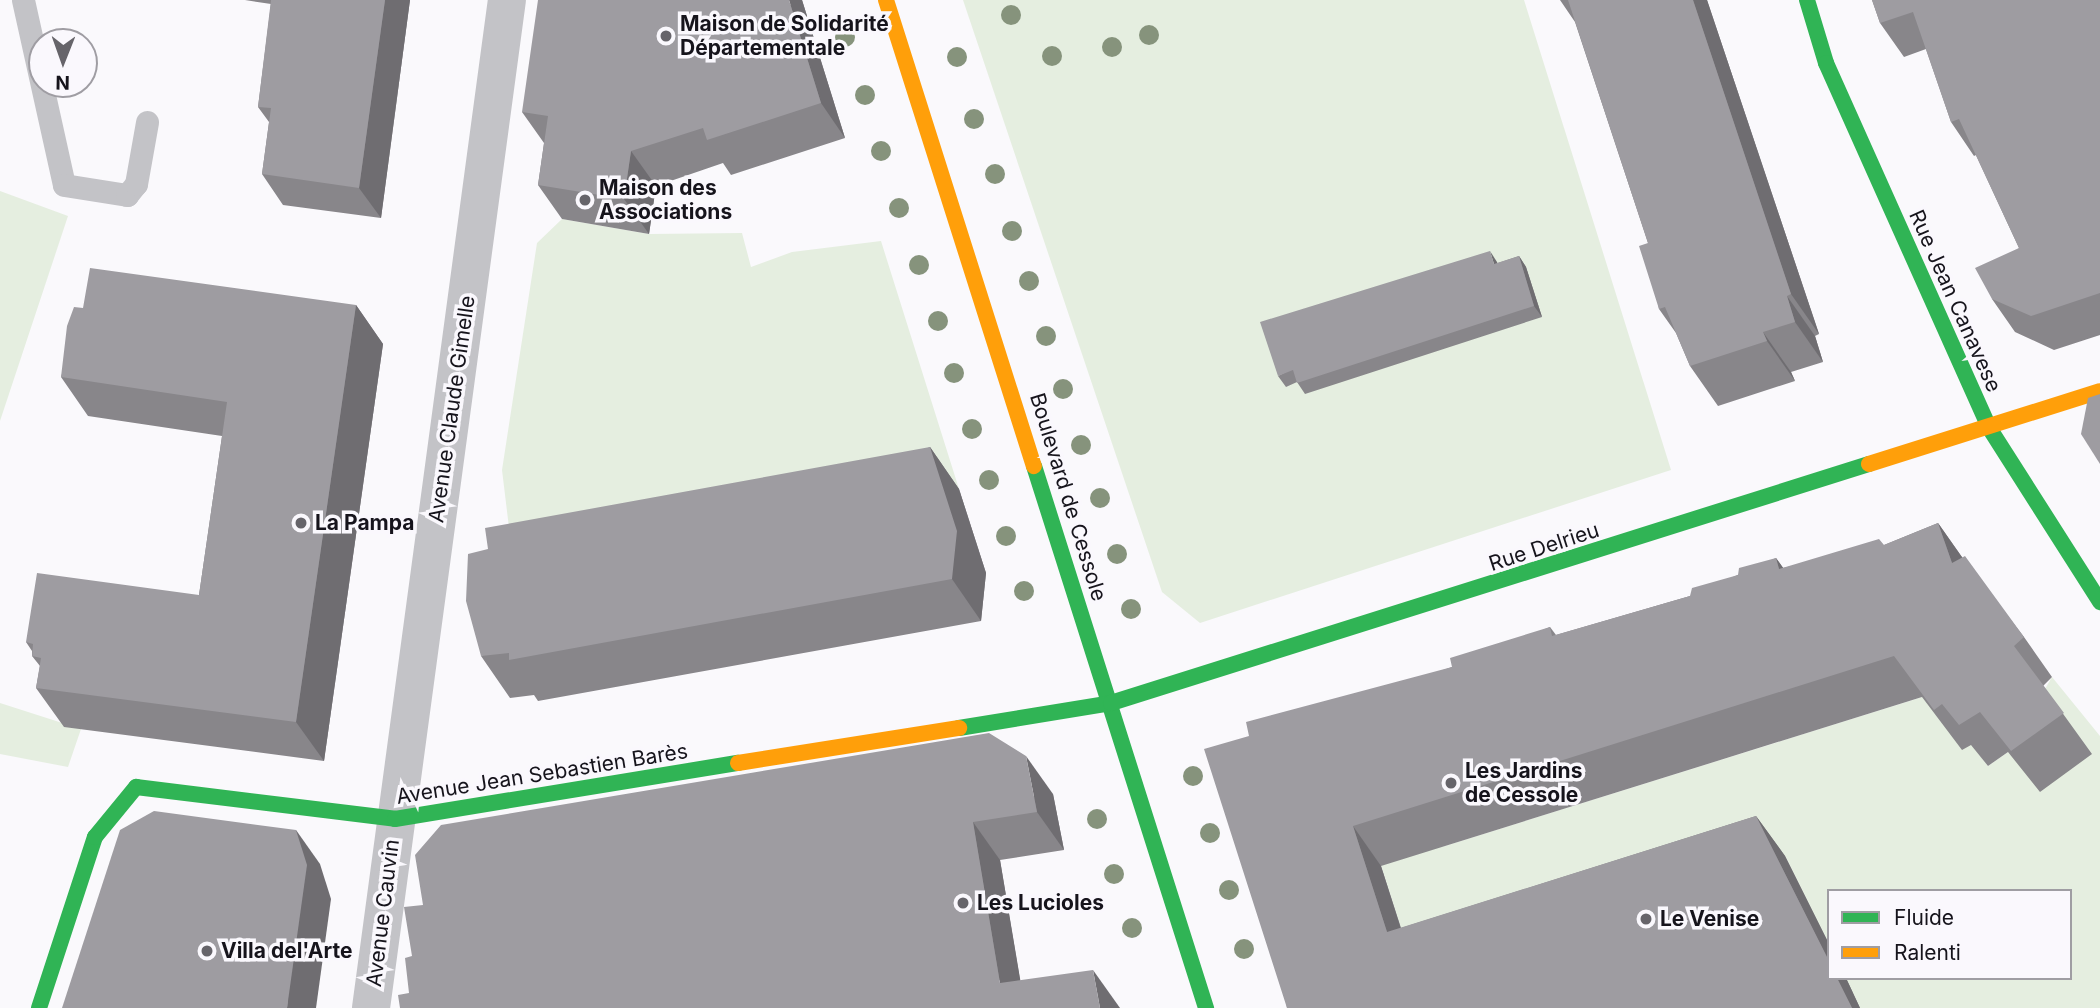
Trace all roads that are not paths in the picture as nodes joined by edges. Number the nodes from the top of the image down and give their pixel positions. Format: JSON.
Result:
{"nodes":[{"id":1,"x":23,"y":0,"type":"edge"},
{"id":2,"x":507,"y":0,"type":"edge"},
{"id":3,"x":886,"y":0,"type":"edge"},
{"id":4,"x":1807,"y":0,"type":"edge"},
{"id":5,"x":147,"y":122,"type":"dead end"},
{"id":6,"x":2100,"y":391,"type":"edge"},
{"id":7,"x":1988,"y":426,"type":"junction"},
{"id":8,"x":2100,"y":602,"type":"edge"},
{"id":9,"x":1111,"y":704,"type":"junction"},
{"id":10,"x":395,"y":819,"type":"junction"},
{"id":11,"x":38,"y":1008,"type":"edge"},
{"id":12,"x":371,"y":1008,"type":"edge"},
{"id":13,"x":1206,"y":1008,"type":"edge"}],
"edges":[{"from":1,"to":5,"type":"lane"},
{"from":2,"to":10,"type":"street","name":"Avenue Claude Gimelle"},
{"from":3,"to":9,"type":"street","name":"Boulevard de Cessole"},
{"from":4,"to":7,"type":"street","name":"Rue Jean Canavese"},
{"from":6,"to":7,"type":"street","name":"Rue Delrieu"},
{"from":7,"to":8,"type":"street","name":"Rue Jean Canavese"},
{"from":7,"to":9,"type":"street","name":"Rue Delrieu"},
{"from":9,"to":10,"type":"street","name":"Avenue Jean Sebastien Barès"},
{"from":9,"to":13,"type":"street","name":"Boulevard de Cessole"},
{"from":10,"to":11,"type":"street","name":"Avenue Jean Sebastien Barès"},
{"from":10,"to":12,"type":"street","name":"Avenue Cauvin"}]}
